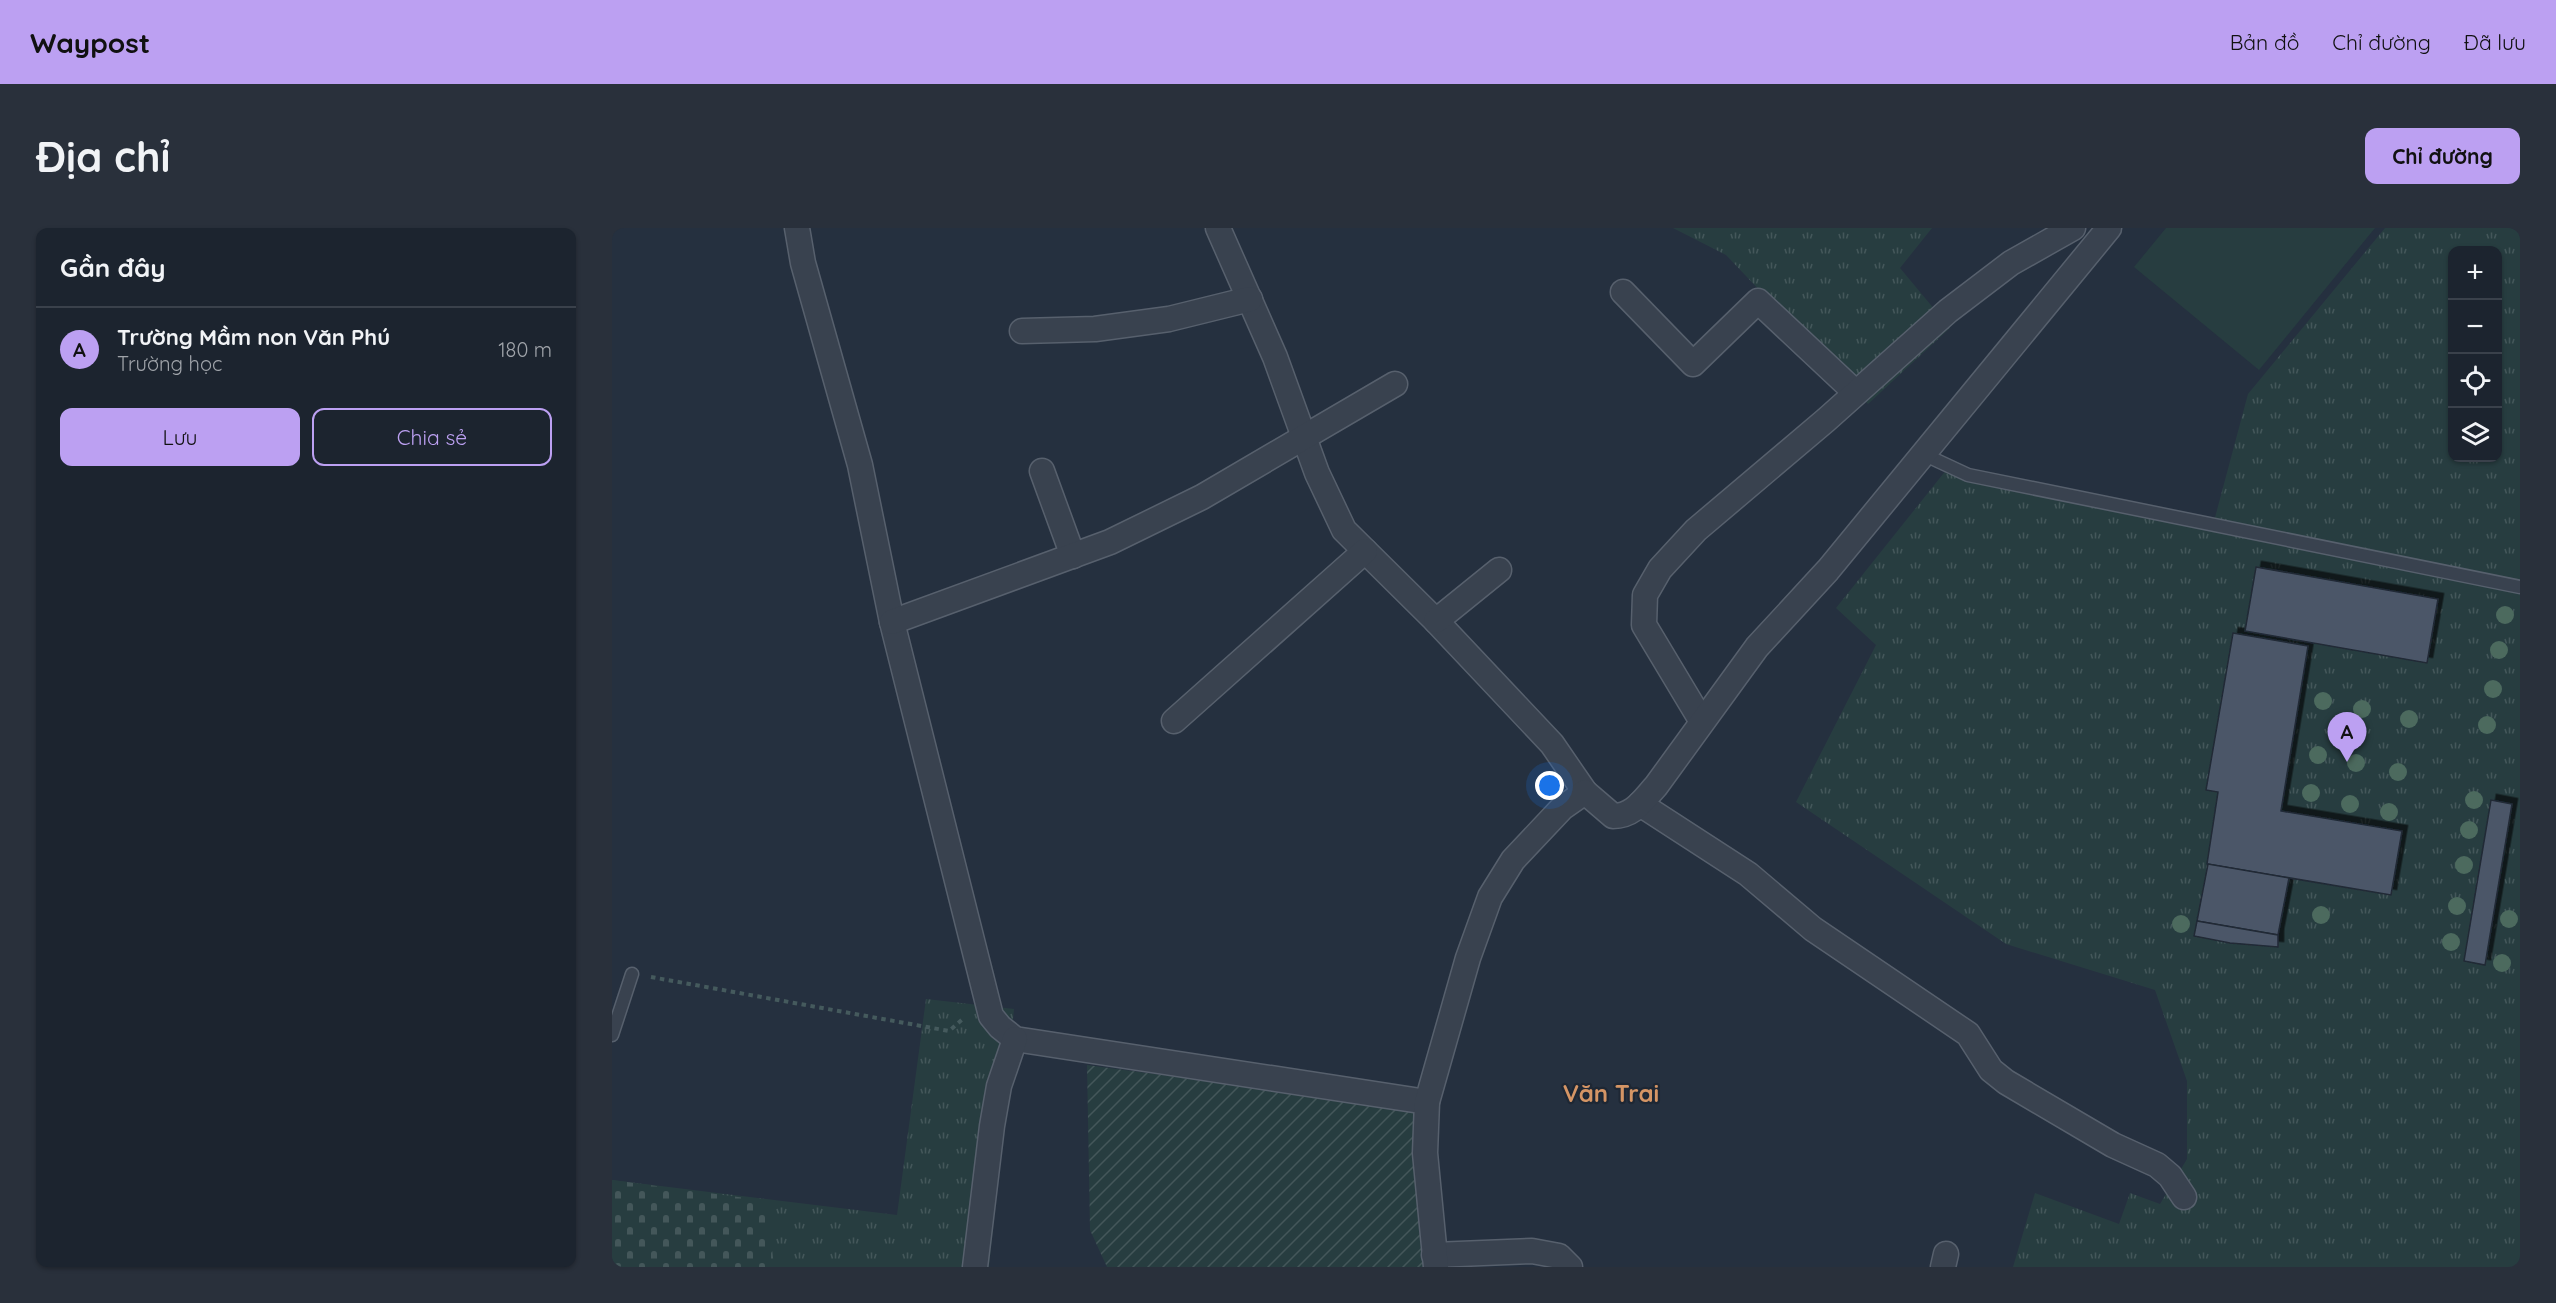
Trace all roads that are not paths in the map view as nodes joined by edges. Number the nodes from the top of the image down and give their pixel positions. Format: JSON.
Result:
{"nodes":[{"id":1,"x":797,"y":228,"type":"edge"},
{"id":2,"x":1218,"y":228,"type":"edge"},
{"id":3,"x":2073,"y":228,"type":"edge"},
{"id":4,"x":2109,"y":228,"type":"edge"},
{"id":5,"x":1623,"y":292,"type":"dead end"},
{"id":6,"x":1250,"y":299,"type":"junction"},
{"id":7,"x":1022,"y":331,"type":"dead end"},
{"id":8,"x":1395,"y":384,"type":"dead end"},
{"id":9,"x":1855,"y":392,"type":"junction"},
{"id":10,"x":1304,"y":437,"type":"junction"},
{"id":11,"x":1923,"y":454,"type":"junction"},
{"id":12,"x":1042,"y":471,"type":"dead end"},
{"id":13,"x":1365,"y":551,"type":"junction"},
{"id":14,"x":1073,"y":556,"type":"junction"},
{"id":15,"x":1499,"y":570,"type":"dead end"},
{"id":16,"x":2520,"y":586,"type":"edge"},
{"id":17,"x":1436,"y":621,"type":"junction"},
{"id":18,"x":892,"y":622,"type":"junction"},
{"id":19,"x":1701,"y":720,"type":"junction"},
{"id":20,"x":1174,"y":721,"type":"dead end"},
{"id":21,"x":1585,"y":792,"type":"junction"},
{"id":22,"x":1640,"y":804,"type":"junction"},
{"id":23,"x":632,"y":974,"type":"road end"},
{"id":24,"x":612,"y":1035,"type":"edge"},
{"id":25,"x":1015,"y":1039,"type":"junction"},
{"id":26,"x":1427,"y":1102,"type":"junction"},
{"id":27,"x":2184,"y":1197,"type":"dead end"},
{"id":28,"x":1435,"y":1261,"type":"edge"},
{"id":29,"x":975,"y":1267,"type":"edge"},
{"id":30,"x":1569,"y":1267,"type":"edge"}],
"edges":[{"from":1,"to":18,"type":"street"},
{"from":2,"to":6,"type":"street"},
{"from":3,"to":9,"type":"street"},
{"from":4,"to":11,"type":"street"},
{"from":5,"to":9,"type":"street"},
{"from":6,"to":7,"type":"street"},
{"from":6,"to":10,"type":"street"},
{"from":8,"to":10,"type":"street"},
{"from":9,"to":19,"type":"street"},
{"from":10,"to":13,"type":"street"},
{"from":10,"to":14,"type":"street"},
{"from":11,"to":16,"type":"lane"},
{"from":11,"to":19,"type":"street"},
{"from":12,"to":14,"type":"street"},
{"from":13,"to":17,"type":"street"},
{"from":13,"to":20,"type":"street"},
{"from":14,"to":18,"type":"street"},
{"from":15,"to":17,"type":"street"},
{"from":17,"to":21,"type":"street"},
{"from":18,"to":25,"type":"street"},
{"from":19,"to":22,"type":"street"},
{"from":21,"to":22,"type":"street"},
{"from":21,"to":26,"type":"street"},
{"from":22,"to":27,"type":"street"},
{"from":23,"to":24,"type":"lane"},
{"from":25,"to":26,"type":"street"},
{"from":25,"to":29,"type":"street"},
{"from":26,"to":28,"type":"street"},
{"from":28,"to":30,"type":"street"}]}
